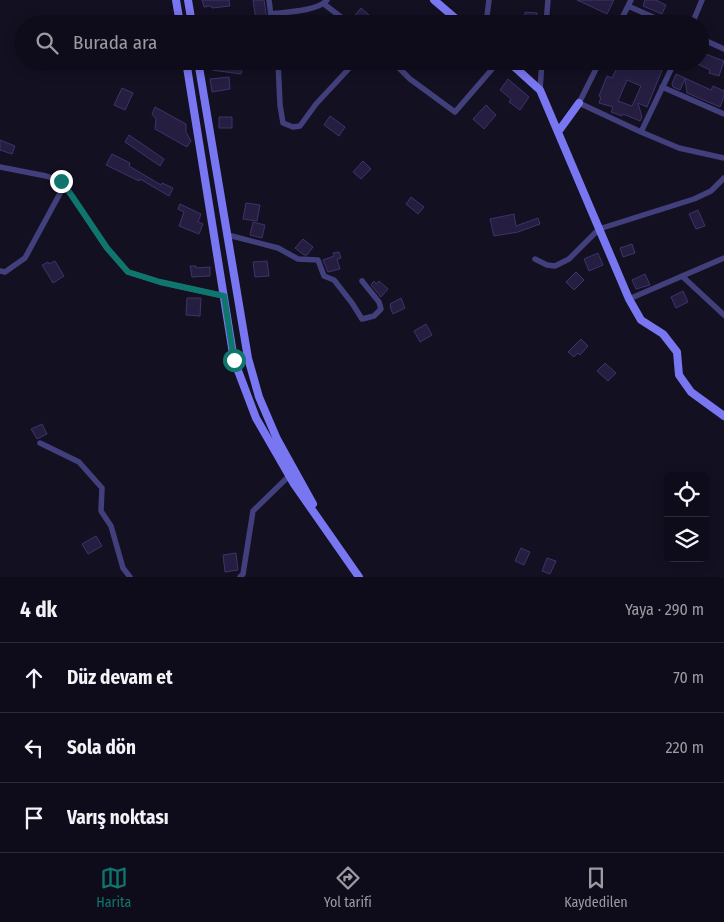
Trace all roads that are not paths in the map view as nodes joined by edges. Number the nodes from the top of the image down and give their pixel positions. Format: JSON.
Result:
{"nodes":[{"id":1,"x":176,"y":0,"type":"edge"},
{"id":2,"x":188,"y":0,"type":"edge"},
{"id":3,"x":269,"y":0,"type":"edge"},
{"id":4,"x":434,"y":0,"type":"edge"},
{"id":5,"x":489,"y":0,"type":"edge"},
{"id":6,"x":548,"y":0,"type":"edge"},
{"id":7,"x":702,"y":0,"type":"edge"},
{"id":8,"x":326,"y":2,"type":"edge"},
{"id":9,"x":629,"y":3,"type":"edge"},
{"id":10,"x":271,"y":14,"type":"joint"},
{"id":11,"x":178,"y":15,"type":"edge"},
{"id":12,"x":190,"y":15,"type":"edge"},
{"id":13,"x":340,"y":15,"type":"edge"},
{"id":14,"x":452,"y":15,"type":"edge"},
{"id":15,"x":487,"y":15,"type":"edge"},
{"id":16,"x":547,"y":15,"type":"edge"},
{"id":17,"x":623,"y":15,"type":"edge"},
{"id":18,"x":652,"y":15,"type":"edge"},
{"id":19,"x":696,"y":15,"type":"edge"},
{"id":20,"x":709,"y":42,"type":"edge"},
{"id":21,"x":724,"y":48,"type":"edge"},
{"id":22,"x":187,"y":70,"type":"edge"},
{"id":23,"x":200,"y":70,"type":"edge"},
{"id":24,"x":278,"y":70,"type":"edge"},
{"id":25,"x":348,"y":70,"type":"edge"},
{"id":26,"x":401,"y":70,"type":"edge"},
{"id":27,"x":491,"y":70,"type":"edge"},
{"id":28,"x":518,"y":70,"type":"edge"},
{"id":29,"x":541,"y":70,"type":"edge"},
{"id":30,"x":596,"y":70,"type":"edge"},
{"id":31,"x":670,"y":70,"type":"edge"},
{"id":32,"x":662,"y":87,"type":"junction"},
{"id":33,"x":540,"y":90,"type":"junction"},
{"id":34,"x":579,"y":103,"type":"junction"},
{"id":35,"x":724,"y":114,"type":"edge"},
{"id":36,"x":558,"y":132,"type":"junction"},
{"id":37,"x":641,"y":132,"type":"junction"},
{"id":38,"x":724,"y":158,"type":"edge"},
{"id":39,"x":0,"y":167,"type":"edge"},
{"id":40,"x":724,"y":178,"type":"edge"},
{"id":41,"x":64,"y":186,"type":"junction"},
{"id":42,"x":599,"y":229,"type":"junction"},
{"id":43,"x":228,"y":235,"type":"junction"},
{"id":44,"x":535,"y":258,"type":"dead end"},
{"id":45,"x":724,"y":258,"type":"edge"},
{"id":46,"x":0,"y":270,"type":"edge"},
{"id":47,"x":682,"y":276,"type":"junction"},
{"id":48,"x":362,"y":281,"type":"dead end"},
{"id":49,"x":224,"y":296,"type":"junction"},
{"id":50,"x":629,"y":300,"type":"junction"},
{"id":51,"x":724,"y":315,"type":"edge"},
{"id":52,"x":724,"y":416,"type":"edge"},
{"id":53,"x":40,"y":443,"type":"dead end"},
{"id":54,"x":289,"y":476,"type":"junction"},
{"id":55,"x":331,"y":536,"type":"junction"},
{"id":56,"x":130,"y":577,"type":"edge"},
{"id":57,"x":240,"y":577,"type":"edge"},
{"id":58,"x":359,"y":577,"type":"edge"}],
"edges":[{"from":1,"to":11,"type":"main road"},
{"from":2,"to":12,"type":"main road"},
{"from":3,"to":10,"type":"street"},
{"from":4,"to":14,"type":"main road"},
{"from":5,"to":15,"type":"street"},
{"from":6,"to":16,"type":"street"},
{"from":7,"to":19,"type":"street"},
{"from":8,"to":10,"type":"street"},
{"from":8,"to":13,"type":"street"},
{"from":9,"to":17,"type":"street"},
{"from":9,"to":18,"type":"street"},
{"from":20,"to":21,"type":"street"},
{"from":22,"to":49,"type":"main road"},
{"from":23,"to":43,"type":"main road"},
{"from":24,"to":25,"type":"street"},
{"from":26,"to":27,"type":"street"},
{"from":28,"to":33,"type":"main road"},
{"from":29,"to":33,"type":"street"},
{"from":30,"to":34,"type":"street"},
{"from":31,"to":32,"type":"street"},
{"from":32,"to":35,"type":"street"},
{"from":32,"to":37,"type":"street"},
{"from":33,"to":36,"type":"main road"},
{"from":34,"to":36,"type":"main road"},
{"from":34,"to":37,"type":"street"},
{"from":36,"to":42,"type":"main road"},
{"from":37,"to":38,"type":"street"},
{"from":39,"to":41,"type":"street"},
{"from":40,"to":42,"type":"street"},
{"from":41,"to":46,"type":"street"},
{"from":41,"to":49,"type":"street"},
{"from":42,"to":44,"type":"street"},
{"from":42,"to":50,"type":"main road"},
{"from":43,"to":48,"type":"street"},
{"from":43,"to":55,"type":"main road"},
{"from":45,"to":47,"type":"street"},
{"from":47,"to":50,"type":"street"},
{"from":47,"to":51,"type":"street"},
{"from":49,"to":54,"type":"main road"},
{"from":50,"to":52,"type":"main road"},
{"from":53,"to":56,"type":"street"},
{"from":54,"to":55,"type":"main road"},
{"from":54,"to":57,"type":"street"},
{"from":55,"to":58,"type":"main road"}]}
